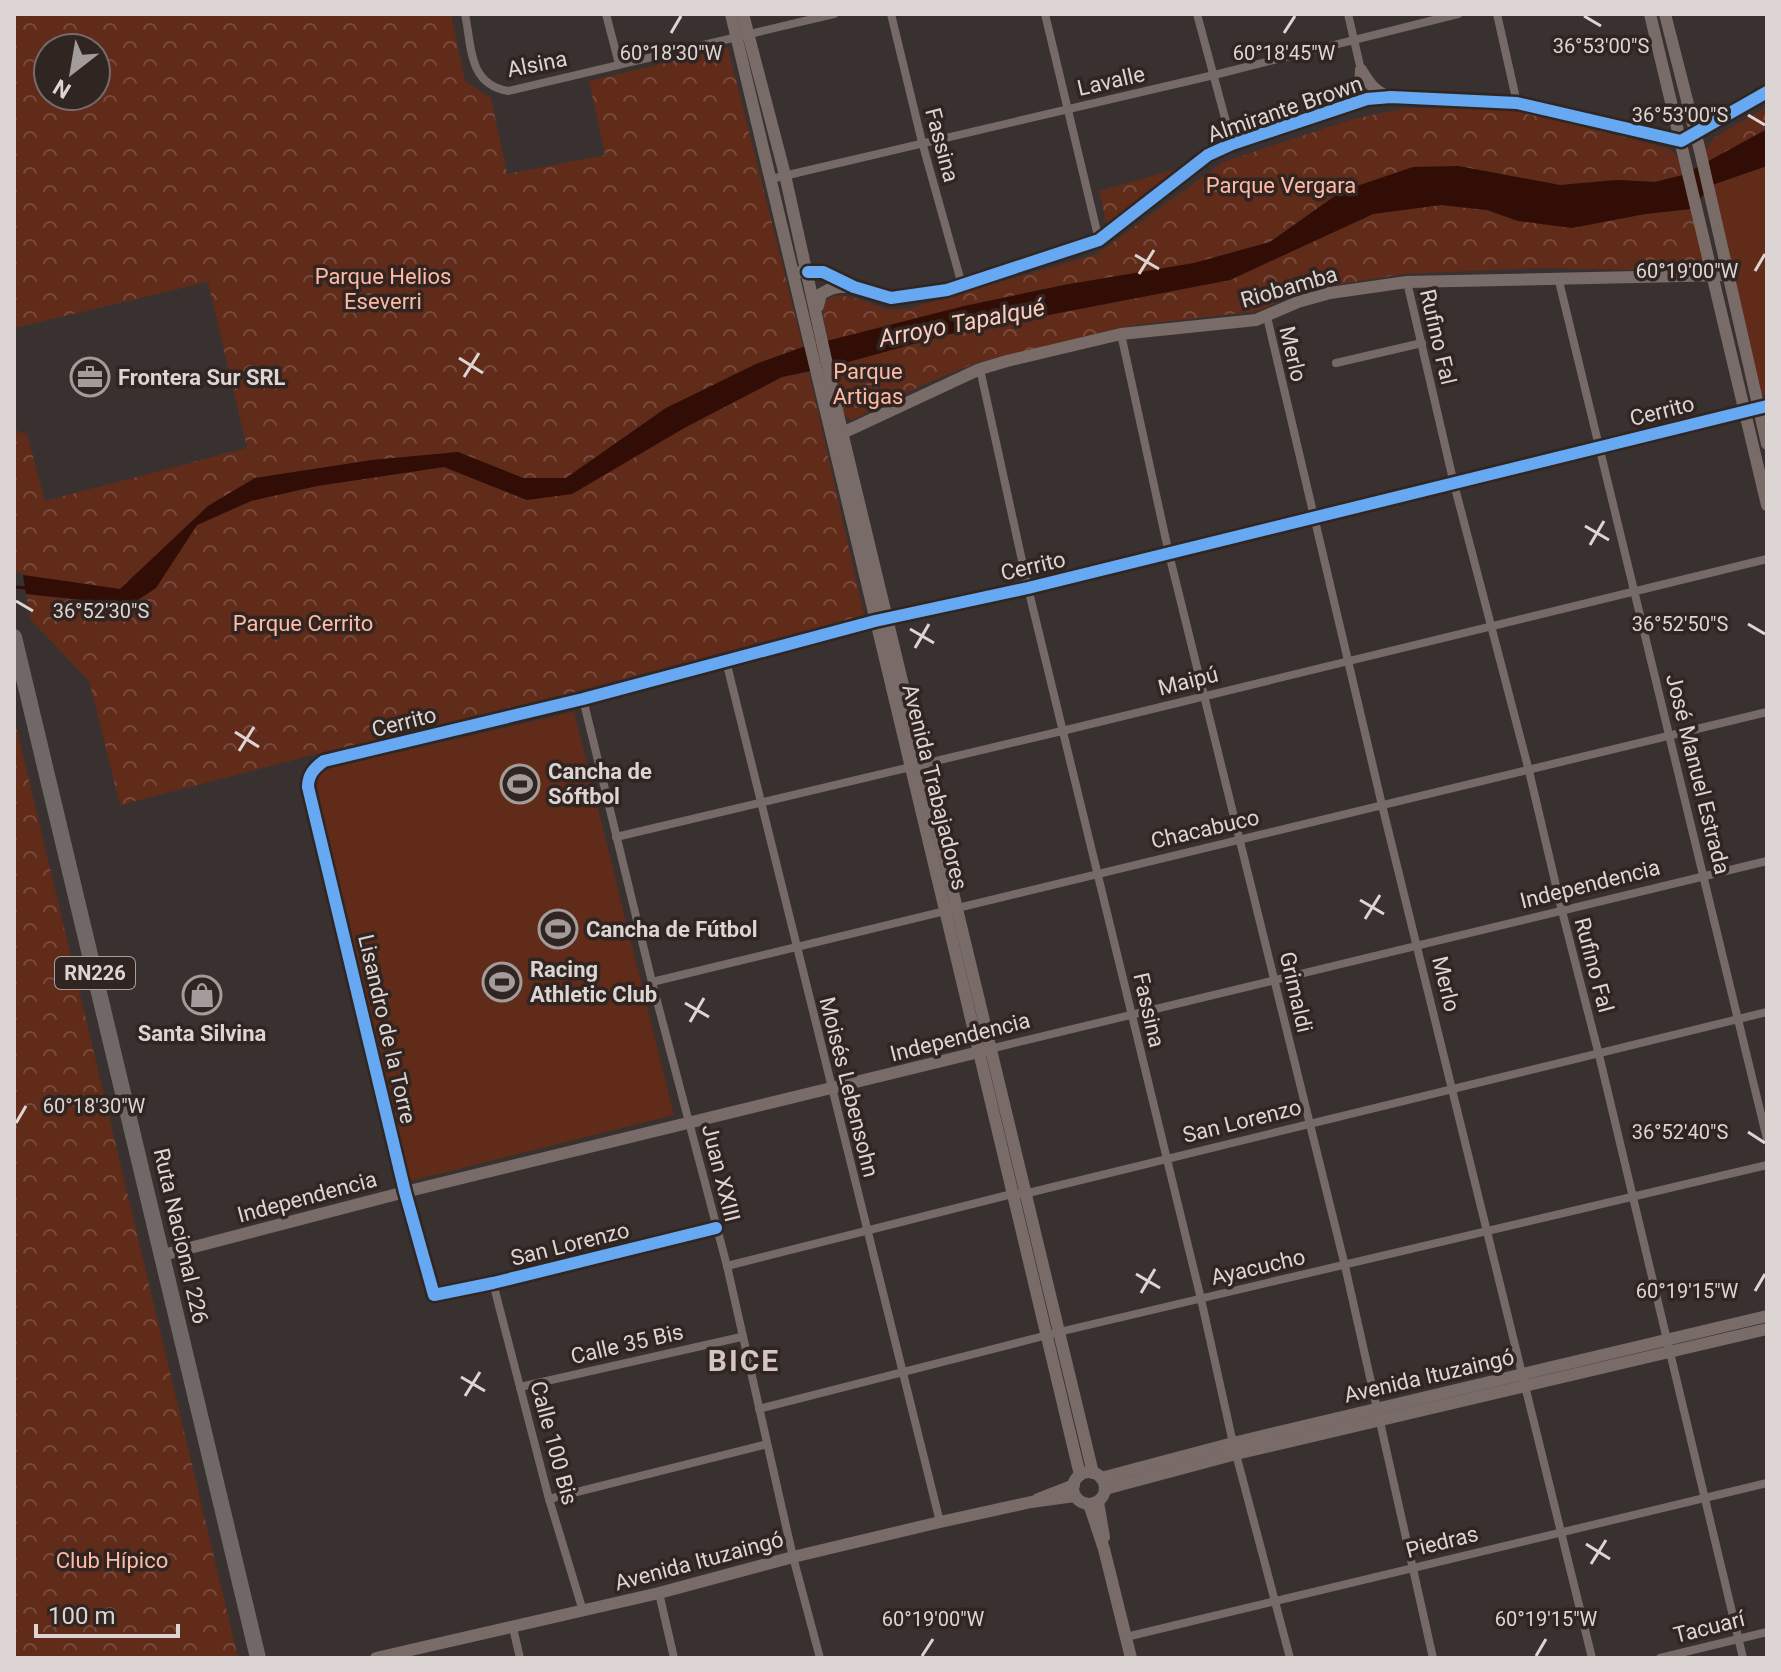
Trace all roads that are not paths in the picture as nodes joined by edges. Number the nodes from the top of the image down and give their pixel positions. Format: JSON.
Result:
{"nodes":[{"id":1,"x":465,"y":14,"type":"edge"},
{"id":2,"x":606,"y":14,"type":"edge"},
{"id":3,"x":731,"y":14,"type":"edge"},
{"id":4,"x":743,"y":14,"type":"edge"},
{"id":5,"x":834,"y":14,"type":"edge"},
{"id":6,"x":891,"y":14,"type":"edge"},
{"id":7,"x":1045,"y":14,"type":"edge"},
{"id":8,"x":1197,"y":14,"type":"edge"},
{"id":9,"x":1348,"y":14,"type":"edge"},
{"id":10,"x":1458,"y":14,"type":"edge"},
{"id":11,"x":1497,"y":14,"type":"edge"},
{"id":12,"x":1650,"y":14,"type":"edge"},
{"id":13,"x":1665,"y":14,"type":"edge"},
{"id":14,"x":742,"y":35,"type":"junction"},
{"id":15,"x":1355,"y":40,"type":"junction"},
{"id":16,"x":619,"y":64,"type":"junction"},
{"id":17,"x":1361,"y":70,"type":"junction"},
{"id":18,"x":1214,"y":75,"type":"junction"},
{"id":19,"x":1767,"y":92,"type":"edge"},
{"id":20,"x":1391,"y":97,"type":"junction"},
{"id":21,"x":1517,"y":103,"type":"junction"},
{"id":22,"x":1348,"y":106,"type":"junction"},
{"id":23,"x":1069,"y":109,"type":"junction"},
{"id":24,"x":1695,"y":133,"type":"junction"},
{"id":25,"x":922,"y":142,"type":"junction"},
{"id":26,"x":1232,"y":144,"type":"junction"},
{"id":27,"x":1682,"y":148,"type":"junction"},
{"id":28,"x":785,"y":175,"type":"junction"},
{"id":29,"x":771,"y":179,"type":"junction"},
{"id":30,"x":1099,"y":240,"type":"junction"},
{"id":31,"x":808,"y":272,"type":"junction"},
{"id":32,"x":793,"y":273,"type":"junction"},
{"id":33,"x":1713,"y":275,"type":"junction"},
{"id":34,"x":1727,"y":275,"type":"junction"},
{"id":35,"x":1558,"y":277,"type":"junction"},
{"id":36,"x":1407,"y":282,"type":"junction"},
{"id":37,"x":962,"y":285,"type":"junction"},
{"id":38,"x":854,"y":287,"type":"junction"},
{"id":39,"x":818,"y":313,"type":"junction"},
{"id":40,"x":1267,"y":317,"type":"junction"},
{"id":41,"x":1121,"y":334,"type":"junction"},
{"id":42,"x":1422,"y":343,"type":"junction"},
{"id":43,"x":1336,"y":363,"type":"dead end"},
{"id":44,"x":980,"y":369,"type":"junction"},
{"id":45,"x":830,"y":405,"type":"junction"},
{"id":46,"x":1757,"y":409,"type":"edge"},
{"id":47,"x":838,"y":435,"type":"junction"},
{"id":48,"x":1767,"y":444,"type":"edge"},
{"id":49,"x":1599,"y":447,"type":"junction"},
{"id":50,"x":1454,"y":484,"type":"junction"},
{"id":51,"x":1767,"y":505,"type":"edge"},
{"id":52,"x":1312,"y":519,"type":"junction"},
{"id":53,"x":1169,"y":554,"type":"junction"},
{"id":54,"x":1767,"y":559,"type":"edge"},
{"id":55,"x":1028,"y":588,"type":"junction"},
{"id":56,"x":1635,"y":590,"type":"junction"},
{"id":57,"x":889,"y":618,"type":"junction"},
{"id":58,"x":875,"y":621,"type":"junction"},
{"id":59,"x":1490,"y":626,"type":"junction"},
{"id":60,"x":14,"y":637,"type":"edge"},
{"id":61,"x":1347,"y":659,"type":"junction"},
{"id":62,"x":726,"y":661,"type":"junction"},
{"id":63,"x":1204,"y":695,"type":"junction"},
{"id":64,"x":583,"y":699,"type":"junction"},
{"id":65,"x":1767,"y":712,"type":"edge"},
{"id":66,"x":1062,"y":731,"type":"junction"},
{"id":67,"x":1671,"y":736,"type":"junction"},
{"id":68,"x":916,"y":766,"type":"junction"},
{"id":69,"x":1529,"y":771,"type":"junction"},
{"id":70,"x":312,"y":772,"type":"joint"},
{"id":71,"x":761,"y":802,"type":"junction"},
{"id":72,"x":1382,"y":805,"type":"junction"},
{"id":73,"x":616,"y":837,"type":"junction"},
{"id":74,"x":1242,"y":839,"type":"junction"},
{"id":75,"x":1767,"y":861,"type":"edge"},
{"id":76,"x":1098,"y":871,"type":"junction"},
{"id":77,"x":1704,"y":876,"type":"junction"},
{"id":78,"x":951,"y":908,"type":"junction"},
{"id":79,"x":1562,"y":911,"type":"junction"},
{"id":80,"x":796,"y":946,"type":"junction"},
{"id":81,"x":1418,"y":946,"type":"junction"},
{"id":82,"x":1275,"y":980,"type":"junction"},
{"id":83,"x":652,"y":982,"type":"junction"},
{"id":84,"x":1767,"y":1012,"type":"edge"},
{"id":85,"x":1132,"y":1016,"type":"junction"},
{"id":86,"x":1739,"y":1019,"type":"junction"},
{"id":87,"x":984,"y":1051,"type":"junction"},
{"id":88,"x":1599,"y":1055,"type":"junction"},
{"id":89,"x":831,"y":1089,"type":"junction"},
{"id":90,"x":1453,"y":1090,"type":"junction"},
{"id":91,"x":1309,"y":1122,"type":"junction"},
{"id":92,"x":690,"y":1123,"type":"junction"},
{"id":93,"x":1767,"y":1139,"type":"edge"},
{"id":94,"x":1166,"y":1159,"type":"junction"},
{"id":95,"x":1767,"y":1165,"type":"edge"},
{"id":96,"x":405,"y":1192,"type":"junction"},
{"id":97,"x":1018,"y":1194,"type":"junction"},
{"id":98,"x":1631,"y":1197,"type":"junction"},
{"id":99,"x":716,"y":1228,"type":"junction"},
{"id":100,"x":1486,"y":1231,"type":"junction"},
{"id":101,"x":867,"y":1232,"type":"junction"},
{"id":102,"x":163,"y":1255,"type":"junction"},
{"id":103,"x":727,"y":1266,"type":"junction"},
{"id":104,"x":1345,"y":1266,"type":"junction"},
{"id":105,"x":493,"y":1283,"type":"junction"},
{"id":106,"x":434,"y":1295,"type":"joint"},
{"id":107,"x":1201,"y":1299,"type":"junction"},
{"id":108,"x":1767,"y":1316,"type":"edge"},
{"id":109,"x":1767,"y":1329,"type":"edge"},
{"id":110,"x":1053,"y":1333,"type":"junction"},
{"id":111,"x":741,"y":1337,"type":"junction"},
{"id":112,"x":1668,"y":1346,"type":"junction"},
{"id":113,"x":904,"y":1370,"type":"junction"},
{"id":114,"x":1523,"y":1381,"type":"junction"},
{"id":115,"x":520,"y":1387,"type":"junction"},
{"id":116,"x":759,"y":1409,"type":"junction"},
{"id":117,"x":1376,"y":1409,"type":"junction"},
{"id":118,"x":1379,"y":1422,"type":"junction"},
{"id":119,"x":767,"y":1444,"type":"junction"},
{"id":120,"x":1234,"y":1448,"type":"junction"},
{"id":121,"x":1088,"y":1483,"type":"junction"},
{"id":122,"x":1767,"y":1483,"type":"edge"},
{"id":123,"x":549,"y":1499,"type":"junction"},
{"id":124,"x":1705,"y":1499,"type":"junction"},
{"id":125,"x":1093,"y":1503,"type":"junction"},
{"id":126,"x":940,"y":1522,"type":"junction"},
{"id":127,"x":1562,"y":1532,"type":"junction"},
{"id":128,"x":793,"y":1557,"type":"junction"},
{"id":129,"x":1411,"y":1569,"type":"junction"},
{"id":130,"x":659,"y":1593,"type":"junction"},
{"id":131,"x":1275,"y":1601,"type":"junction"},
{"id":132,"x":583,"y":1611,"type":"junction"},
{"id":133,"x":513,"y":1628,"type":"junction"},
{"id":134,"x":1767,"y":1632,"type":"edge"},
{"id":135,"x":1126,"y":1637,"type":"junction"},
{"id":136,"x":1738,"y":1639,"type":"junction"},
{"id":137,"x":258,"y":1658,"type":"edge"},
{"id":138,"x":376,"y":1658,"type":"edge"},
{"id":139,"x":520,"y":1658,"type":"edge"},
{"id":140,"x":674,"y":1658,"type":"edge"},
{"id":141,"x":820,"y":1658,"type":"edge"},
{"id":142,"x":1131,"y":1658,"type":"edge"},
{"id":143,"x":1290,"y":1658,"type":"edge"},
{"id":144,"x":1433,"y":1658,"type":"edge"},
{"id":145,"x":1592,"y":1658,"type":"edge"},
{"id":146,"x":1660,"y":1658,"type":"edge"},
{"id":147,"x":1743,"y":1658,"type":"edge"}],
"edges":[{"from":1,"to":16,"type":"street","name":"Alsina"},
{"from":2,"to":16,"type":"street"},
{"from":3,"to":14,"type":"main road","name":"Avenida Trabajadores"},
{"from":4,"to":14,"type":"main road","name":"Avenida Trabajadores"},
{"from":5,"to":14,"type":"street","name":"Alsina"},
{"from":6,"to":25,"type":"street","name":"Fassina"},
{"from":7,"to":23,"type":"street"},
{"from":8,"to":18,"type":"street"},
{"from":9,"to":15,"type":"street"},
{"from":10,"to":15,"type":"street","name":"Lavalle"},
{"from":11,"to":21,"type":"street"},
{"from":12,"to":27,"type":"main road"},
{"from":13,"to":24,"type":"main road"},
{"from":14,"to":16,"type":"street","name":"Alsina"},
{"from":14,"to":28,"type":"main road","name":"Avenida Trabajadores"},
{"from":14,"to":29,"type":"main road","name":"Avenida Trabajadores"},
{"from":15,"to":17,"type":"street"},
{"from":15,"to":18,"type":"street","name":"Lavalle"},
{"from":17,"to":20,"type":"main road"},
{"from":17,"to":22,"type":"main road"},
{"from":18,"to":23,"type":"street","name":"Lavalle"},
{"from":18,"to":26,"type":"street"},
{"from":19,"to":24,"type":"main road"},
{"from":20,"to":21,"type":"main road","name":"Almirante Brown"},
{"from":20,"to":22,"type":"main road","name":"Almirante Brown"},
{"from":21,"to":27,"type":"main road","name":"Almirante Brown"},
{"from":22,"to":26,"type":"main road","name":"Almirante Brown"},
{"from":23,"to":25,"type":"street","name":"Lavalle"},
{"from":23,"to":30,"type":"street"},
{"from":24,"to":27,"type":"main road"},
{"from":24,"to":34,"type":"main road"},
{"from":25,"to":28,"type":"street","name":"Lavalle"},
{"from":25,"to":37,"type":"street","name":"Fassina"},
{"from":26,"to":30,"type":"main road","name":"Almirante Brown"},
{"from":27,"to":33,"type":"main road"},
{"from":28,"to":29,"type":"street","name":"Lavalle"},
{"from":28,"to":31,"type":"main road","name":"Avenida Trabajadores"},
{"from":29,"to":32,"type":"main road","name":"Avenida Trabajadores"},
{"from":30,"to":37,"type":"main road","name":"Almirante Brown"},
{"from":31,"to":32,"type":"main road","name":"Almirante Brown"},
{"from":31,"to":38,"type":"main road","name":"Almirante Brown"},
{"from":31,"to":39,"type":"main road","name":"Avenida Trabajadores"},
{"from":32,"to":45,"type":"main road","name":"Avenida Trabajadores"},
{"from":33,"to":34,"type":"main road","name":"Riobamba"},
{"from":33,"to":35,"type":"main road","name":"Riobamba"},
{"from":33,"to":46,"type":"main road"},
{"from":34,"to":46,"type":"main road"},
{"from":35,"to":36,"type":"main road","name":"Riobamba"},
{"from":35,"to":49,"type":"street","name":"José Manuel Estrada"},
{"from":36,"to":40,"type":"main road","name":"Riobamba"},
{"from":36,"to":42,"type":"street","name":"Rufino Fal"},
{"from":37,"to":38,"type":"main road","name":"Almirante Brown"},
{"from":38,"to":39,"type":"main road"},
{"from":39,"to":45,"type":"main road","name":"Avenida Trabajadores"},
{"from":40,"to":41,"type":"main road","name":"Riobamba"},
{"from":40,"to":52,"type":"street","name":"Merlo"},
{"from":41,"to":44,"type":"main road","name":"Riobamba"},
{"from":41,"to":53,"type":"street","name":"Grimaldi"},
{"from":42,"to":43,"type":"street"},
{"from":42,"to":50,"type":"street","name":"Rufino Fal"},
{"from":44,"to":47,"type":"main road","name":"Riobamba"},
{"from":44,"to":55,"type":"street","name":"Fassina"},
{"from":45,"to":47,"type":"main road","name":"Avenida Trabajadores"},
{"from":46,"to":48,"type":"main road"},
{"from":46,"to":49,"type":"street","name":"Cerrito"},
{"from":46,"to":51,"type":"main road"},
{"from":47,"to":57,"type":"main road","name":"Avenida Trabajadores"},
{"from":47,"to":58,"type":"main road","name":"Avenida Trabajadores"},
{"from":49,"to":50,"type":"street","name":"Cerrito"},
{"from":49,"to":56,"type":"street","name":"José Manuel Estrada"},
{"from":50,"to":52,"type":"street","name":"Cerrito"},
{"from":50,"to":59,"type":"street","name":"Rufino Fal"},
{"from":52,"to":53,"type":"street","name":"Cerrito"},
{"from":52,"to":61,"type":"street","name":"Merlo"},
{"from":53,"to":55,"type":"street","name":"Cerrito"},
{"from":53,"to":63,"type":"street","name":"Grimaldi"},
{"from":54,"to":56,"type":"street","name":"Maipú"},
{"from":55,"to":57,"type":"street","name":"Cerrito"},
{"from":55,"to":66,"type":"street","name":"Fassina"},
{"from":56,"to":59,"type":"street","name":"Maipú"},
{"from":56,"to":67,"type":"street","name":"José Manuel Estrada"},
{"from":57,"to":58,"type":"street","name":"Cerrito"},
{"from":57,"to":68,"type":"main road","name":"Avenida Trabajadores"},
{"from":58,"to":62,"type":"street","name":"Cerrito"},
{"from":58,"to":68,"type":"main road","name":"Avenida Trabajadores"},
{"from":59,"to":61,"type":"street","name":"Maipú"},
{"from":59,"to":69,"type":"street","name":"Rufino Fal"},
{"from":60,"to":102,"type":"highway","name":"Ruta Nacional 226","number":"RN226"},
{"from":61,"to":63,"type":"street","name":"Maipú"},
{"from":61,"to":72,"type":"street","name":"Merlo"},
{"from":62,"to":64,"type":"street","name":"Cerrito"},
{"from":62,"to":71,"type":"street","name":"Moisés Lebensohn"},
{"from":63,"to":66,"type":"street","name":"Maipú"},
{"from":63,"to":74,"type":"street","name":"Grimaldi"},
{"from":64,"to":70,"type":"street","name":"Cerrito"},
{"from":64,"to":73,"type":"street","name":"Juan XXIII"},
{"from":65,"to":67,"type":"street","name":"Chacabuco"},
{"from":66,"to":68,"type":"street","name":"Maipú"},
{"from":66,"to":76,"type":"street","name":"Fassina"},
{"from":67,"to":69,"type":"street","name":"Chacabuco"},
{"from":67,"to":77,"type":"street","name":"José Manuel Estrada"},
{"from":68,"to":71,"type":"street","name":"Maipú"},
{"from":68,"to":78,"type":"main road","name":"Avenida Trabajadores"},
{"from":69,"to":72,"type":"street","name":"Chacabuco"},
{"from":69,"to":79,"type":"street","name":"Rufino Fal"},
{"from":70,"to":96,"type":"street","name":"Lisandro de la Torre"},
{"from":71,"to":73,"type":"street","name":"Maipú"},
{"from":71,"to":80,"type":"street","name":"Moisés Lebensohn"},
{"from":72,"to":74,"type":"street","name":"Chacabuco"},
{"from":72,"to":81,"type":"street","name":"Merlo"},
{"from":73,"to":83,"type":"street","name":"Juan XXIII"},
{"from":74,"to":76,"type":"street","name":"Chacabuco"},
{"from":74,"to":82,"type":"street","name":"Grimaldi"},
{"from":75,"to":77,"type":"street","name":"Independencia"},
{"from":76,"to":78,"type":"street","name":"Chacabuco"},
{"from":76,"to":85,"type":"street","name":"Fassina"},
{"from":77,"to":79,"type":"street","name":"Independencia"},
{"from":77,"to":86,"type":"street","name":"José Manuel Estrada"},
{"from":78,"to":80,"type":"street","name":"Chacabuco"},
{"from":78,"to":87,"type":"main road","name":"Avenida Trabajadores"},
{"from":79,"to":81,"type":"street","name":"Independencia"},
{"from":79,"to":88,"type":"street","name":"Rufino Fal"},
{"from":80,"to":83,"type":"street","name":"Chacabuco"},
{"from":80,"to":89,"type":"street","name":"Moisés Lebensohn"},
{"from":81,"to":82,"type":"street","name":"Independencia"},
{"from":81,"to":90,"type":"street","name":"Merlo"},
{"from":82,"to":85,"type":"street","name":"Independencia"},
{"from":82,"to":91,"type":"street","name":"Grimaldi"},
{"from":83,"to":92,"type":"street","name":"Juan XXIII"},
{"from":84,"to":86,"type":"street","name":"San Lorenzo"},
{"from":85,"to":87,"type":"street","name":"Independencia"},
{"from":85,"to":94,"type":"street","name":"Fassina"},
{"from":86,"to":88,"type":"street","name":"San Lorenzo"},
{"from":86,"to":93,"type":"street","name":"José Manuel Estrada"},
{"from":87,"to":89,"type":"main road","name":"Independencia"},
{"from":87,"to":97,"type":"main road","name":"Avenida Trabajadores"},
{"from":88,"to":90,"type":"street","name":"San Lorenzo"},
{"from":88,"to":98,"type":"street","name":"Rufino Fal"},
{"from":89,"to":92,"type":"main road","name":"Independencia"},
{"from":89,"to":101,"type":"street","name":"Moisés Lebensohn"},
{"from":90,"to":91,"type":"street","name":"San Lorenzo"},
{"from":90,"to":100,"type":"street","name":"Merlo"},
{"from":91,"to":94,"type":"street","name":"San Lorenzo"},
{"from":91,"to":104,"type":"street","name":"Grimaldi"},
{"from":92,"to":96,"type":"main road","name":"Independencia"},
{"from":92,"to":99,"type":"street","name":"Juan XXIII"},
{"from":94,"to":97,"type":"street","name":"San Lorenzo"},
{"from":94,"to":107,"type":"street","name":"Fassina"},
{"from":95,"to":98,"type":"street","name":"Ayacucho"},
{"from":96,"to":102,"type":"main road","name":"Independencia"},
{"from":96,"to":106,"type":"street","name":"Lisandro de la Torre"},
{"from":97,"to":101,"type":"street","name":"San Lorenzo"},
{"from":97,"to":110,"type":"main road","name":"Avenida Trabajadores"},
{"from":98,"to":100,"type":"street","name":"Ayacucho"},
{"from":98,"to":112,"type":"street","name":"Rufino Fal"},
{"from":99,"to":103,"type":"street","name":"Juan XXIII"},
{"from":99,"to":105,"type":"street","name":"San Lorenzo"},
{"from":100,"to":104,"type":"street","name":"Ayacucho"},
{"from":100,"to":114,"type":"street","name":"Merlo"},
{"from":101,"to":103,"type":"street","name":"San Lorenzo"},
{"from":101,"to":113,"type":"street","name":"Moisés Lebensohn"},
{"from":102,"to":137,"type":"highway","name":"Ruta Nacional 226","number":"RN226"},
{"from":103,"to":111,"type":"street","name":"Juan XXIII"},
{"from":104,"to":107,"type":"street","name":"Ayacucho"},
{"from":104,"to":117,"type":"street","name":"Grimaldi"},
{"from":105,"to":106,"type":"street","name":"San Lorenzo"},
{"from":105,"to":115,"type":"street","name":"Calle 100 Bis"},
{"from":107,"to":110,"type":"street","name":"Ayacucho"},
{"from":107,"to":120,"type":"street","name":"Fassina"},
{"from":108,"to":112,"type":"main road","name":"Avenida Ituzaingó"},
{"from":109,"to":112,"type":"main road","name":"Avenida Ituzaingó"},
{"from":110,"to":113,"type":"street","name":"Ayacucho"},
{"from":110,"to":121,"type":"main road","name":"Avenida Trabajadores"},
{"from":111,"to":115,"type":"street","name":"Calle 35 Bis"},
{"from":111,"to":116,"type":"street","name":"Juan XXIII"},
{"from":112,"to":114,"type":"main road","name":"Avenida Ituzaingó"},
{"from":112,"to":124,"type":"street","name":"Rufino Fal"},
{"from":113,"to":116,"type":"street","name":"Ayacucho"},
{"from":113,"to":126,"type":"street","name":"Moisés Lebensohn"},
{"from":114,"to":117,"type":"main road","name":"Avenida Ituzaingó"},
{"from":114,"to":118,"type":"main road","name":"Avenida Ituzaingó"},
{"from":114,"to":127,"type":"street","name":"Merlo"},
{"from":115,"to":123,"type":"street","name":"Calle 100 Bis"},
{"from":116,"to":119,"type":"street","name":"Juan XXIII"},
{"from":117,"to":118,"type":"street","name":"Grimaldi"},
{"from":117,"to":120,"type":"main road","name":"Avenida Ituzaingó"},
{"from":118,"to":120,"type":"main road","name":"Avenida Ituzaingó"},
{"from":118,"to":129,"type":"street","name":"Grimaldi"},
{"from":119,"to":123,"type":"street"},
{"from":119,"to":128,"type":"street","name":"Juan XXIII"},
{"from":120,"to":121,"type":"main road","name":"Avenida Ituzaingó"},
{"from":120,"to":131,"type":"street","name":"Fassina"},
{"from":121,"to":125,"type":"main road"},
{"from":121,"to":125,"type":"main road"},
{"from":121,"to":126,"type":"main road","name":"Avenida Ituzaingó"},
{"from":122,"to":124,"type":"street","name":"Piedras"},
{"from":123,"to":132,"type":"street","name":"Calle 100 Bis"},
{"from":124,"to":127,"type":"street","name":"Piedras"},
{"from":124,"to":136,"type":"street","name":"Rufino Fal"},
{"from":125,"to":135,"type":"main road"},
{"from":126,"to":128,"type":"main road","name":"Avenida Ituzaingó"},
{"from":127,"to":129,"type":"street","name":"Piedras"},
{"from":127,"to":145,"type":"street","name":"Merlo"},
{"from":128,"to":130,"type":"main road","name":"Avenida Ituzaingó"},
{"from":128,"to":141,"type":"street","name":"Juan XXIII"},
{"from":129,"to":131,"type":"street","name":"Piedras"},
{"from":129,"to":144,"type":"street","name":"Grimaldi"},
{"from":130,"to":132,"type":"main road","name":"Avenida Ituzaingó"},
{"from":130,"to":140,"type":"street"},
{"from":131,"to":135,"type":"street","name":"Piedras"},
{"from":131,"to":143,"type":"street","name":"Fassina"},
{"from":132,"to":133,"type":"main road","name":"Avenida Ituzaingó"},
{"from":133,"to":138,"type":"main road","name":"Avenida Ituzaingó"},
{"from":133,"to":139,"type":"street"},
{"from":134,"to":136,"type":"street","name":"Tacuarí"},
{"from":135,"to":142,"type":"main road"},
{"from":136,"to":146,"type":"street","name":"Tacuarí"},
{"from":136,"to":147,"type":"street","name":"Rufino Fal"}]}
